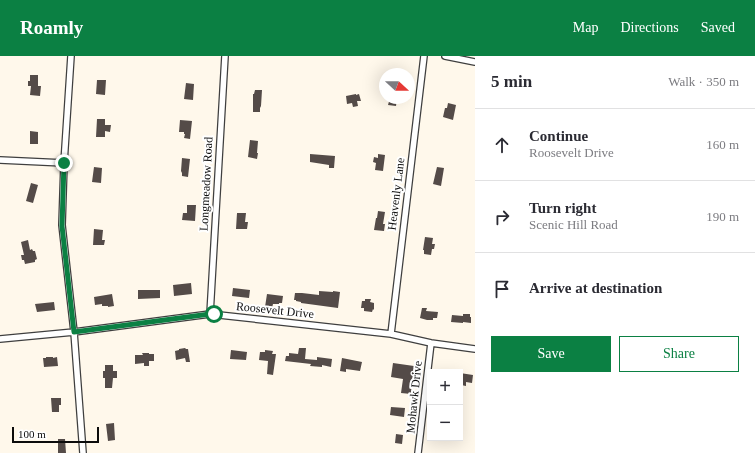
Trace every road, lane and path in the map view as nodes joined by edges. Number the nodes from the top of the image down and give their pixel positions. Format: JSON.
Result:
{"nodes":[{"id":1,"x":71,"y":56,"type":"edge"},
{"id":2,"x":225,"y":56,"type":"edge"},
{"id":3,"x":424,"y":56,"type":"edge"},
{"id":4,"x":449,"y":56,"type":"edge"},
{"id":5,"x":475,"y":62,"type":"edge"},
{"id":6,"x":0,"y":160,"type":"edge"},
{"id":7,"x":64,"y":163,"type":"junction"},
{"id":8,"x":210,"y":314,"type":"junction"},
{"id":9,"x":74,"y":332,"type":"junction"},
{"id":10,"x":390,"y":334,"type":"junction"},
{"id":11,"x":0,"y":340,"type":"edge"},
{"id":12,"x":431,"y":343,"type":"junction"},
{"id":13,"x":475,"y":349,"type":"edge"},
{"id":14,"x":83,"y":453,"type":"edge"},
{"id":15,"x":418,"y":453,"type":"edge"}],
"edges":[{"from":1,"to":7,"type":"street"},
{"from":2,"to":8,"type":"street","name":"Longmeadow Road"},
{"from":3,"to":10,"type":"street","name":"Heavenly Lane"},
{"from":4,"to":5,"type":"street"},
{"from":6,"to":7,"type":"street"},
{"from":7,"to":9,"type":"street"},
{"from":8,"to":9,"type":"street","name":"Roosevelt Drive"},
{"from":8,"to":10,"type":"street","name":"Roosevelt Drive"},
{"from":9,"to":11,"type":"street","name":"Roosevelt Drive"},
{"from":9,"to":14,"type":"street"},
{"from":10,"to":12,"type":"street","name":"Roosevelt Drive"},
{"from":12,"to":13,"type":"street","name":"Roosevelt Drive"},
{"from":12,"to":15,"type":"street","name":"Mohawk Drive"}]}
